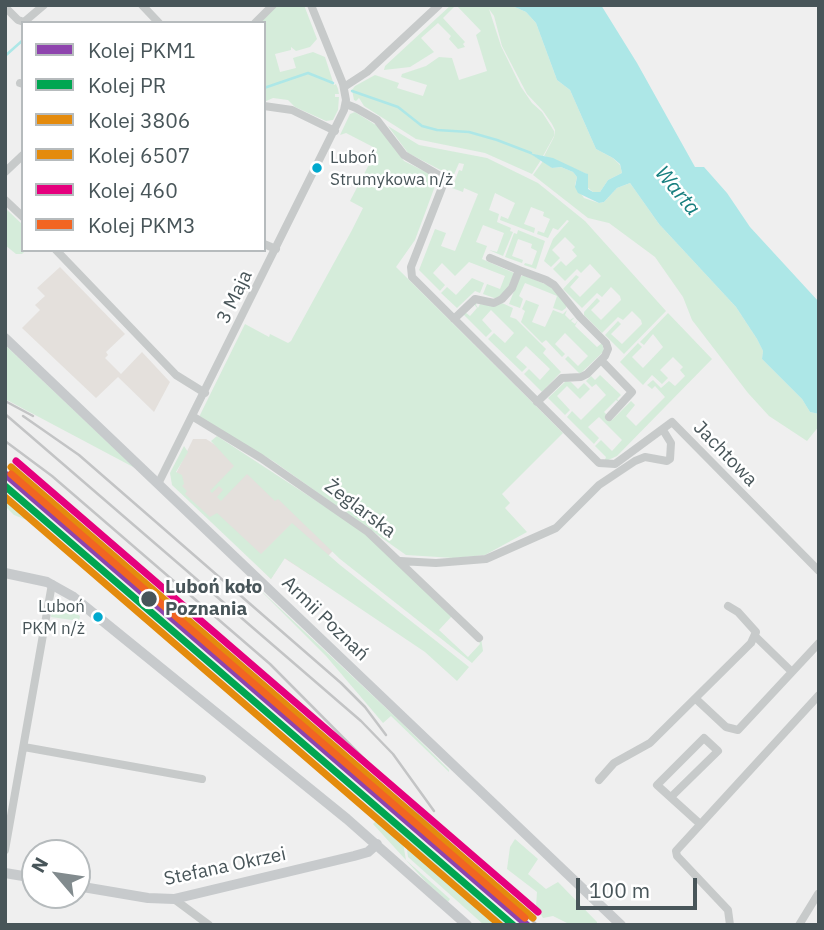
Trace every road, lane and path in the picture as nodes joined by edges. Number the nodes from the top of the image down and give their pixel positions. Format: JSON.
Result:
{"nodes":[{"id":1,"x":44,"y":5,"type":"edge"},
{"id":2,"x":142,"y":5,"type":"edge"},
{"id":3,"x":272,"y":5,"type":"edge"},
{"id":4,"x":311,"y":5,"type":"edge"},
{"id":5,"x":439,"y":5,"type":"edge"},
{"id":6,"x":5,"y":7,"type":"edge"},
{"id":7,"x":21,"y":21,"type":"edge"},
{"id":8,"x":25,"y":21,"type":"edge"},
{"id":9,"x":157,"y":21,"type":"edge"},
{"id":10,"x":257,"y":21,"type":"edge"},
{"id":11,"x":344,"y":87,"type":"junction"},
{"id":12,"x":346,"y":104,"type":"junction"},
{"id":13,"x":266,"y":106,"type":"edge"},
{"id":14,"x":335,"y":131,"type":"junction"},
{"id":15,"x":21,"y":157,"type":"edge"},
{"id":16,"x":5,"y":172,"type":"edge"},
{"id":17,"x":5,"y":200,"type":"edge"},
{"id":18,"x":21,"y":215,"type":"edge"},
{"id":19,"x":266,"y":245,"type":"edge"},
{"id":20,"x":276,"y":249,"type":"junction"},
{"id":21,"x":58,"y":252,"type":"edge"},
{"id":22,"x":490,"y":258,"type":"dead end"},
{"id":23,"x":519,"y":270,"type":"junction"},
{"id":24,"x":454,"y":319,"type":"junction"},
{"id":25,"x":5,"y":338,"type":"edge"},
{"id":26,"x":601,"y":360,"type":"junction"},
{"id":27,"x":205,"y":393,"type":"junction"},
{"id":28,"x":537,"y":402,"type":"junction"},
{"id":29,"x":192,"y":416,"type":"junction"},
{"id":30,"x":609,"y":417,"type":"dead end"},
{"id":31,"x":663,"y":430,"type":"junction"},
{"id":32,"x":158,"y":484,"type":"junction"},
{"id":33,"x":400,"y":562,"type":"junction"},
{"id":34,"x":819,"y":571,"type":"edge"},
{"id":35,"x":5,"y":573,"type":"edge"},
{"id":36,"x":52,"y":584,"type":"junction"},
{"id":37,"x":727,"y":606,"type":"dead end"},
{"id":38,"x":756,"y":637,"type":"junction"},
{"id":39,"x":479,"y":638,"type":"dead end"},
{"id":40,"x":819,"y":643,"type":"edge"},
{"id":41,"x":792,"y":672,"type":"junction"},
{"id":42,"x":819,"y":695,"type":"edge"},
{"id":43,"x":696,"y":699,"type":"junction"},
{"id":44,"x":24,"y":747,"type":"junction"},
{"id":45,"x":202,"y":779,"type":"dead end"},
{"id":46,"x":599,"y":780,"type":"dead end"},
{"id":47,"x":671,"y":797,"type":"junction"},
{"id":48,"x":699,"y":824,"type":"junction"},
{"id":49,"x":377,"y":844,"type":"junction"},
{"id":50,"x":5,"y":850,"type":"edge"},
{"id":51,"x":91,"y":888,"type":"edge"},
{"id":52,"x":817,"y":894,"type":"edge"},
{"id":53,"x":174,"y":899,"type":"junction"},
{"id":54,"x":462,"y":923,"type":"edge"},
{"id":55,"x":209,"y":925,"type":"edge"},
{"id":56,"x":621,"y":925,"type":"edge"},
{"id":57,"x":730,"y":925,"type":"edge"},
{"id":58,"x":799,"y":925,"type":"edge"}],
"edges":[{"from":1,"to":8,"type":"street"},
{"from":2,"to":9,"type":"street"},
{"from":3,"to":10,"type":"street"},
{"from":4,"to":11,"type":"street","name":"3 Maja"},
{"from":5,"to":11,"type":"street"},
{"from":6,"to":7,"type":"street"},
{"from":11,"to":12,"type":"street","name":"3 Maja"},
{"from":12,"to":14,"type":"street","name":"3 Maja"},
{"from":12,"to":24,"type":"street","name":"Jachtowa"},
{"from":13,"to":14,"type":"street"},
{"from":14,"to":20,"type":"street","name":"3 Maja"},
{"from":15,"to":16,"type":"street"},
{"from":17,"to":18,"type":"street"},
{"from":19,"to":20,"type":"street"},
{"from":20,"to":27,"type":"street","name":"3 Maja"},
{"from":21,"to":27,"type":"street"},
{"from":22,"to":23,"type":"street"},
{"from":23,"to":24,"type":"street"},
{"from":23,"to":26,"type":"street"},
{"from":24,"to":28,"type":"street","name":"Jachtowa"},
{"from":25,"to":32,"type":"street","name":"Armii Poznań"},
{"from":26,"to":28,"type":"street"},
{"from":26,"to":30,"type":"street"},
{"from":27,"to":29,"type":"street","name":"3 Maja"},
{"from":28,"to":31,"type":"street","name":"Jachtowa"},
{"from":29,"to":32,"type":"street","name":"3 Maja"},
{"from":29,"to":33,"type":"street","name":"Żeglarska"},
{"from":31,"to":33,"type":"street","name":"Żeglarska"},
{"from":31,"to":34,"type":"street","name":"Jachtowa"},
{"from":32,"to":56,"type":"street","name":"Armii Poznań"},
{"from":33,"to":39,"type":"street"},
{"from":35,"to":36,"type":"street"},
{"from":36,"to":44,"type":"street"},
{"from":36,"to":49,"type":"street"},
{"from":37,"to":38,"type":"street"},
{"from":38,"to":41,"type":"street"},
{"from":38,"to":43,"type":"street"},
{"from":40,"to":41,"type":"street"},
{"from":41,"to":43,"type":"street"},
{"from":42,"to":48,"type":"street"},
{"from":43,"to":46,"type":"street"},
{"from":44,"to":45,"type":"street"},
{"from":44,"to":50,"type":"street"},
{"from":47,"to":47,"type":"street"},
{"from":47,"to":48,"type":"street"},
{"from":48,"to":57,"type":"street"},
{"from":49,"to":53,"type":"street","name":"Stefana Okrzei"},
{"from":49,"to":54,"type":"street"},
{"from":51,"to":53,"type":"street","name":"Stefana Okrzei"},
{"from":52,"to":58,"type":"street"},
{"from":53,"to":55,"type":"street"}]}
